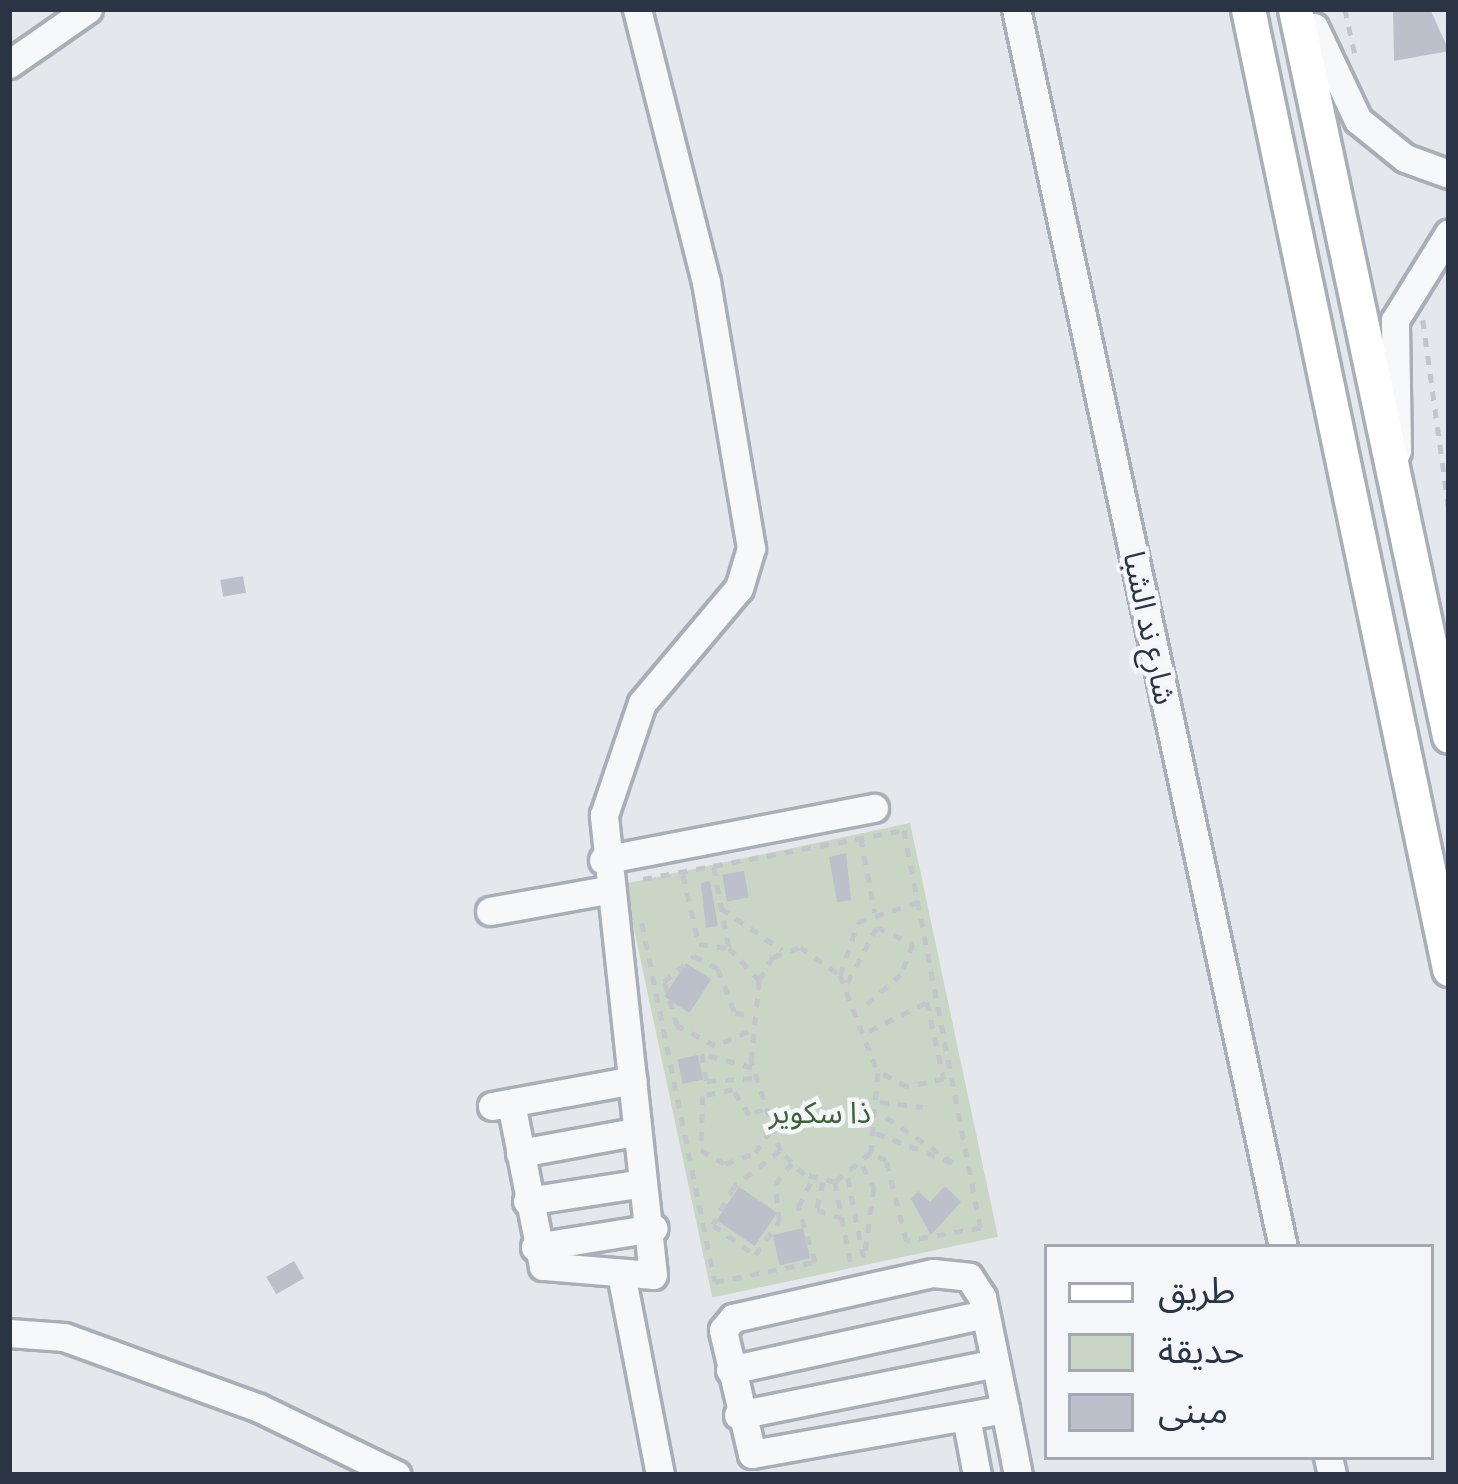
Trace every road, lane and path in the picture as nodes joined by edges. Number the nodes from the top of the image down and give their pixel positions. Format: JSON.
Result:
{"nodes":[{"id":1,"x":88,"y":9,"type":"edge"},
{"id":2,"x":637,"y":9,"type":"edge"},
{"id":3,"x":1016,"y":9,"type":"edge"},
{"id":4,"x":1247,"y":9,"type":"edge"},
{"id":5,"x":1295,"y":9,"type":"edge"},
{"id":6,"x":1310,"y":9,"type":"edge"},
{"id":7,"x":1345,"y":9,"type":"edge"},
{"id":8,"x":9,"y":64,"type":"edge"},
{"id":9,"x":1358,"y":67,"type":"dead end"},
{"id":10,"x":1449,"y":174,"type":"edge"},
{"id":11,"x":1449,"y":233,"type":"edge"},
{"id":12,"x":1432,"y":298,"type":"dead end"},
{"id":13,"x":1449,"y":299,"type":"edge"},
{"id":14,"x":1449,"y":313,"type":"edge"},
{"id":15,"x":1394,"y":479,"type":"junction"},
{"id":16,"x":1449,"y":510,"type":"edge"},
{"id":17,"x":1449,"y":736,"type":"edge"},
{"id":18,"x":874,"y":808,"type":"dead end"},
{"id":19,"x":861,"y":838,"type":"junction"},
{"id":20,"x":603,"y":860,"type":"junction"},
{"id":21,"x":713,"y":866,"type":"junction"},
{"id":22,"x":682,"y":872,"type":"junction"},
{"id":23,"x":608,"y":890,"type":"junction"},
{"id":24,"x":918,"y":902,"type":"junction"},
{"id":25,"x":721,"y":908,"type":"junction"},
{"id":26,"x":490,"y":911,"type":"dead end"},
{"id":27,"x":875,"y":913,"type":"junction"},
{"id":28,"x":729,"y":948,"type":"junction"},
{"id":29,"x":782,"y":950,"type":"junction"},
{"id":30,"x":1449,"y":969,"type":"edge"},
{"id":31,"x":840,"y":975,"type":"junction"},
{"id":32,"x":759,"y":980,"type":"junction"},
{"id":33,"x":846,"y":985,"type":"junction"},
{"id":34,"x":860,"y":1010,"type":"junction"},
{"id":35,"x":751,"y":1014,"type":"junction"},
{"id":36,"x":869,"y":1031,"type":"junction"},
{"id":37,"x":749,"y":1032,"type":"junction"},
{"id":38,"x":752,"y":1068,"type":"junction"},
{"id":39,"x":878,"y":1073,"type":"junction"},
{"id":40,"x":754,"y":1078,"type":"junction"},
{"id":41,"x":633,"y":1080,"type":"junction"},
{"id":42,"x":880,"y":1102,"type":"junction"},
{"id":43,"x":923,"y":1107,"type":"dead end"},
{"id":44,"x":763,"y":1110,"type":"junction"},
{"id":45,"x":879,"y":1113,"type":"junction"},
{"id":46,"x":770,"y":1131,"type":"junction"},
{"id":47,"x":634,"y":1132,"type":"junction"},
{"id":48,"x":876,"y":1133,"type":"junction"},
{"id":49,"x":780,"y":1151,"type":"junction"},
{"id":50,"x":520,"y":1153,"type":"junction"},
{"id":51,"x":871,"y":1153,"type":"junction"},
{"id":52,"x":791,"y":1164,"type":"junction"},
{"id":53,"x":863,"y":1166,"type":"junction"},
{"id":54,"x":848,"y":1178,"type":"junction"},
{"id":55,"x":812,"y":1180,"type":"junction"},
{"id":56,"x":823,"y":1182,"type":"junction"},
{"id":57,"x":835,"y":1182,"type":"junction"},
{"id":58,"x":643,"y":1183,"type":"junction"},
{"id":59,"x":527,"y":1201,"type":"junction"},
{"id":60,"x":842,"y":1218,"type":"junction"},
{"id":61,"x":652,"y":1228,"type":"junction"},
{"id":62,"x":1282,"y":1244,"type":"edge"},
{"id":63,"x":535,"y":1246,"type":"junction"},
{"id":64,"x":863,"y":1254,"type":"junction"},
{"id":65,"x":622,"y":1279,"type":"junction"},
{"id":66,"x":862,"y":1281,"type":"junction"},
{"id":67,"x":985,"y":1314,"type":"junction"},
{"id":68,"x":9,"y":1333,"type":"edge"},
{"id":69,"x":995,"y":1363,"type":"junction"},
{"id":70,"x":730,"y":1370,"type":"junction"},
{"id":71,"x":1004,"y":1409,"type":"junction"},
{"id":72,"x":738,"y":1415,"type":"junction"},
{"id":73,"x":966,"y":1417,"type":"junction"},
{"id":74,"x":1014,"y":1472,"type":"edge"},
{"id":75,"x":397,"y":1475,"type":"edge"},
{"id":76,"x":660,"y":1475,"type":"edge"},
{"id":77,"x":976,"y":1475,"type":"edge"}],
"edges":[{"from":1,"to":8,"type":"street"},
{"from":2,"to":20,"type":"street"},
{"from":3,"to":62,"type":"street","name":"شارع ند الشبا"},
{"from":4,"to":30,"type":"main road"},
{"from":5,"to":15,"type":"main road"},
{"from":6,"to":10,"type":"street"},
{"from":7,"to":9,"type":"path"},
{"from":11,"to":15,"type":"street"},
{"from":12,"to":16,"type":"path"},
{"from":13,"to":14,"type":"path"},
{"from":15,"to":17,"type":"main road"},
{"from":18,"to":20,"type":"street"},
{"from":19,"to":21,"type":"path"},
{"from":19,"to":24,"type":"path"},
{"from":19,"to":27,"type":"path"},
{"from":20,"to":23,"type":"street"},
{"from":21,"to":22,"type":"path"},
{"from":21,"to":25,"type":"path"},
{"from":22,"to":28,"type":"path"},
{"from":22,"to":55,"type":"path"},
{"from":23,"to":26,"type":"street"},
{"from":23,"to":41,"type":"street"},
{"from":24,"to":27,"type":"path"},
{"from":24,"to":51,"type":"path"},
{"from":25,"to":28,"type":"path"},
{"from":25,"to":29,"type":"path"},
{"from":27,"to":31,"type":"path"},
{"from":28,"to":32,"type":"path"},
{"from":29,"to":31,"type":"path"},
{"from":29,"to":32,"type":"path"},
{"from":31,"to":33,"type":"path"},
{"from":32,"to":35,"type":"path"},
{"from":33,"to":34,"type":"path"},
{"from":33,"to":34,"type":"path"},
{"from":34,"to":36,"type":"path"},
{"from":35,"to":37,"type":"path"},
{"from":35,"to":37,"type":"path"},
{"from":36,"to":39,"type":"path"},
{"from":36,"to":39,"type":"path"},
{"from":37,"to":38,"type":"path"},
{"from":38,"to":40,"type":"path"},
{"from":38,"to":40,"type":"path"},
{"from":39,"to":42,"type":"path"},
{"from":40,"to":44,"type":"path"},
{"from":41,"to":47,"type":"street"},
{"from":41,"to":50,"type":"street"},
{"from":42,"to":43,"type":"path"},
{"from":42,"to":45,"type":"path"},
{"from":44,"to":46,"type":"path"},
{"from":44,"to":46,"type":"path"},
{"from":45,"to":48,"type":"path"},
{"from":45,"to":48,"type":"path"},
{"from":46,"to":49,"type":"path"},
{"from":47,"to":50,"type":"street"},
{"from":47,"to":58,"type":"street"},
{"from":48,"to":51,"type":"path"},
{"from":49,"to":52,"type":"path"},
{"from":49,"to":52,"type":"path"},
{"from":50,"to":59,"type":"street"},
{"from":51,"to":53,"type":"path"},
{"from":52,"to":55,"type":"path"},
{"from":53,"to":54,"type":"path"},
{"from":53,"to":64,"type":"path"},
{"from":54,"to":57,"type":"path"},
{"from":54,"to":64,"type":"path"},
{"from":55,"to":56,"type":"path"},
{"from":56,"to":57,"type":"path"},
{"from":56,"to":60,"type":"path"},
{"from":57,"to":60,"type":"path"},
{"from":58,"to":59,"type":"street"},
{"from":58,"to":61,"type":"street"},
{"from":59,"to":63,"type":"street"},
{"from":60,"to":66,"type":"path"},
{"from":61,"to":63,"type":"street"},
{"from":61,"to":65,"type":"street"},
{"from":63,"to":65,"type":"street"},
{"from":64,"to":66,"type":"path"},
{"from":65,"to":76,"type":"street"},
{"from":66,"to":67,"type":"street"},
{"from":66,"to":70,"type":"street"},
{"from":67,"to":69,"type":"street"},
{"from":67,"to":70,"type":"street"},
{"from":68,"to":75,"type":"street"},
{"from":69,"to":71,"type":"street"},
{"from":69,"to":72,"type":"street"},
{"from":70,"to":72,"type":"street"},
{"from":71,"to":73,"type":"street"},
{"from":71,"to":74,"type":"street"},
{"from":72,"to":73,"type":"street"},
{"from":73,"to":77,"type":"street"}]}
